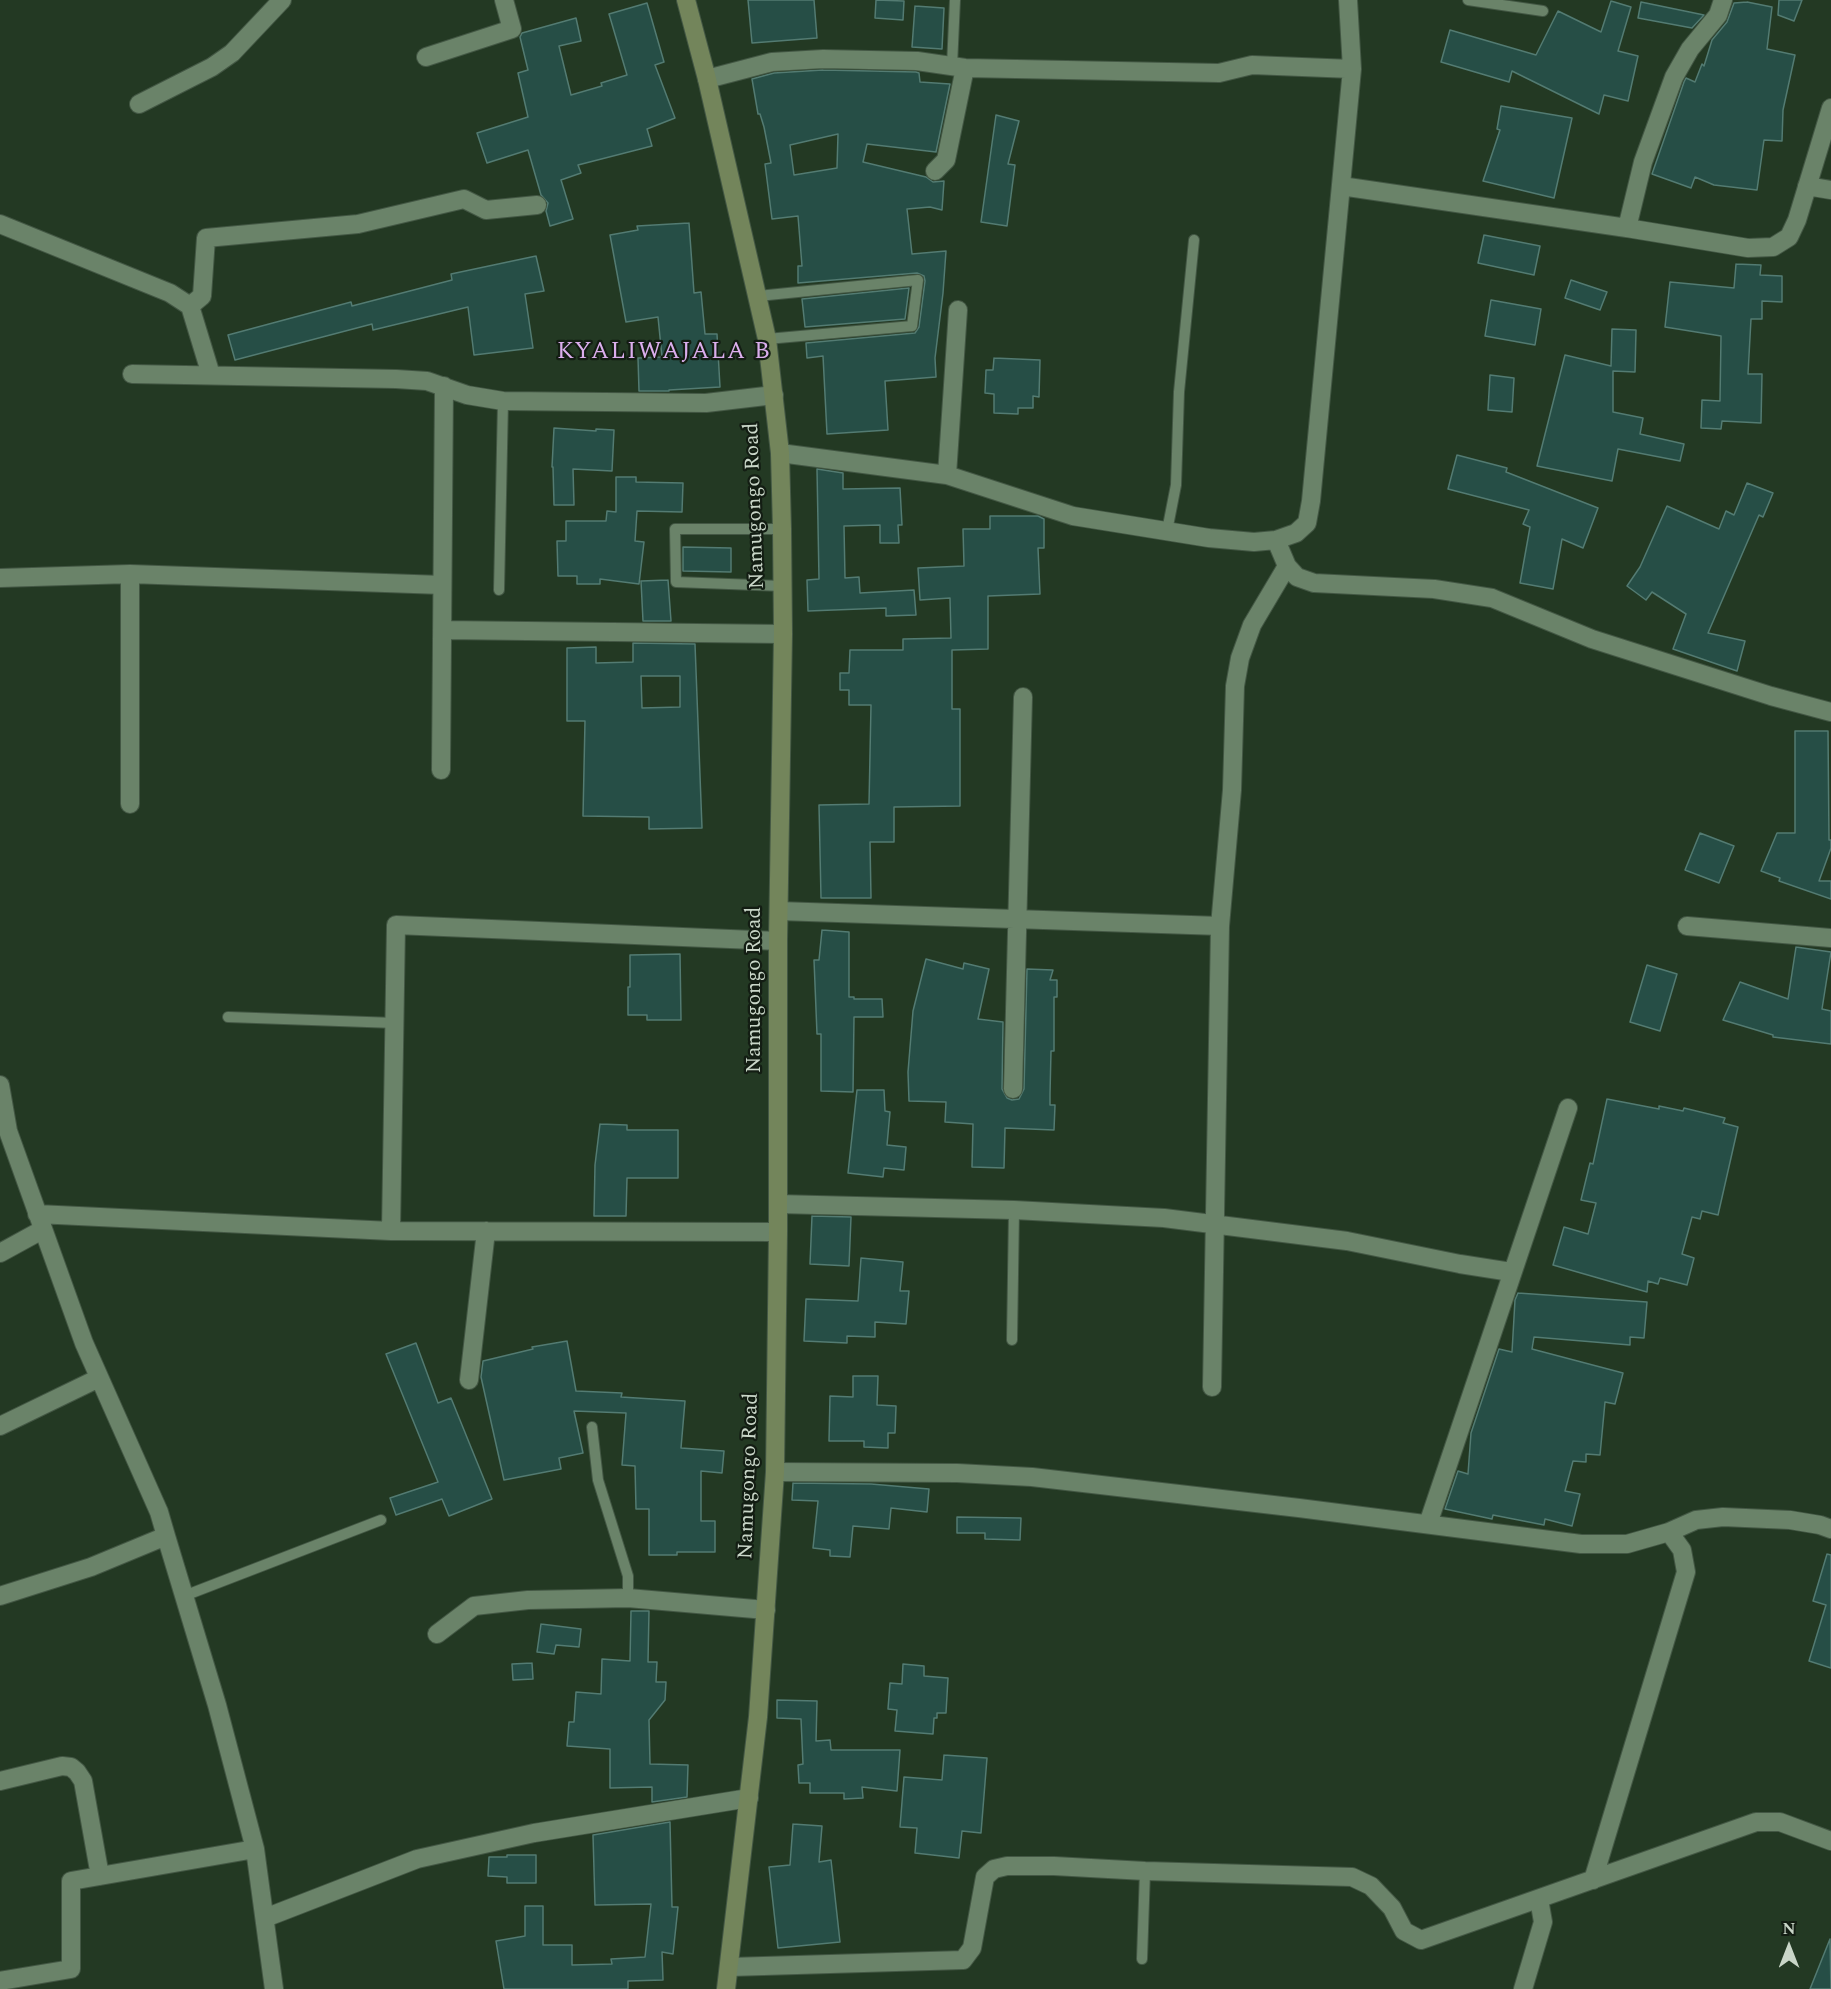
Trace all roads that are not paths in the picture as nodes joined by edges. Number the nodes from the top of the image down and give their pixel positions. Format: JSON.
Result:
{"nodes":[{"id":1,"x":282,"y":0,"type":"edge"},
{"id":2,"x":504,"y":0,"type":"edge"},
{"id":3,"x":686,"y":0,"type":"edge"},
{"id":4,"x":956,"y":0,"type":"edge"},
{"id":5,"x":1348,"y":0,"type":"edge"},
{"id":6,"x":1468,"y":0,"type":"edge"},
{"id":7,"x":1723,"y":0,"type":"edge"},
{"id":8,"x":1543,"y":11,"type":"dead end"},
{"id":9,"x":426,"y":57,"type":"dead end"},
{"id":10,"x":958,"y":67,"type":"junction"},
{"id":11,"x":1352,"y":69,"type":"junction"},
{"id":12,"x":707,"y":79,"type":"junction"},
{"id":13,"x":139,"y":104,"type":"dead end"},
{"id":14,"x":1831,"y":108,"type":"edge"},
{"id":15,"x":935,"y":171,"type":"dead end"},
{"id":16,"x":1341,"y":186,"type":"junction"},
{"id":17,"x":1807,"y":186,"type":"junction"},
{"id":18,"x":1831,"y":190,"type":"edge"},
{"id":19,"x":537,"y":205,"type":"dead end"},
{"id":20,"x":0,"y":224,"type":"edge"},
{"id":21,"x":1628,"y":228,"type":"junction"},
{"id":22,"x":1194,"y":240,"type":"dead end"},
{"id":23,"x":758,"y":296,"type":"junction"},
{"id":24,"x":190,"y":306,"type":"junction"},
{"id":25,"x":958,"y":310,"type":"dead end"},
{"id":26,"x":766,"y":339,"type":"junction"},
{"id":27,"x":132,"y":374,"type":"dead end"},
{"id":28,"x":212,"y":375,"type":"junction"},
{"id":29,"x":444,"y":386,"type":"junction"},
{"id":30,"x":774,"y":395,"type":"junction"},
{"id":31,"x":503,"y":401,"type":"junction"},
{"id":32,"x":780,"y":453,"type":"junction"},
{"id":33,"x":947,"y":475,"type":"junction"},
{"id":34,"x":782,"y":529,"type":"junction"},
{"id":35,"x":1167,"y":531,"type":"junction"},
{"id":36,"x":1276,"y":540,"type":"junction"},
{"id":37,"x":1287,"y":566,"type":"junction"},
{"id":38,"x":130,"y":574,"type":"junction"},
{"id":39,"x":0,"y":578,"type":"edge"},
{"id":40,"x":442,"y":585,"type":"junction"},
{"id":41,"x":782,"y":586,"type":"junction"},
{"id":42,"x":499,"y":590,"type":"dead end"},
{"id":43,"x":442,"y":630,"type":"junction"},
{"id":44,"x":783,"y":634,"type":"junction"},
{"id":45,"x":1023,"y":697,"type":"dead end"},
{"id":46,"x":1831,"y":712,"type":"edge"},
{"id":47,"x":441,"y":770,"type":"dead end"},
{"id":48,"x":130,"y":804,"type":"dead end"},
{"id":49,"x":779,"y":911,"type":"junction"},
{"id":50,"x":1016,"y":919,"type":"junction"},
{"id":51,"x":1220,"y":927,"type":"junction"},
{"id":52,"x":1687,"y":927,"type":"dead end"},
{"id":53,"x":1831,"y":938,"type":"edge"},
{"id":54,"x":778,"y":941,"type":"junction"},
{"id":55,"x":228,"y":1017,"type":"dead end"},
{"id":56,"x":395,"y":1023,"type":"junction"},
{"id":57,"x":0,"y":1085,"type":"edge"},
{"id":58,"x":1013,"y":1089,"type":"dead end"},
{"id":59,"x":1568,"y":1108,"type":"dead end"},
{"id":60,"x":4,"y":1133,"type":"edge"},
{"id":61,"x":778,"y":1204,"type":"junction"},
{"id":62,"x":1014,"y":1210,"type":"junction"},
{"id":63,"x":40,"y":1222,"type":"junction"},
{"id":64,"x":1216,"y":1224,"type":"junction"},
{"id":65,"x":391,"y":1231,"type":"junction"},
{"id":66,"x":486,"y":1231,"type":"junction"},
{"id":67,"x":778,"y":1232,"type":"junction"},
{"id":68,"x":0,"y":1253,"type":"edge"},
{"id":69,"x":1511,"y":1272,"type":"junction"},
{"id":70,"x":1012,"y":1340,"type":"dead end"},
{"id":71,"x":99,"y":1378,"type":"junction"},
{"id":72,"x":470,"y":1380,"type":"dead end"},
{"id":73,"x":1212,"y":1387,"type":"dead end"},
{"id":74,"x":0,"y":1426,"type":"edge"},
{"id":75,"x":592,"y":1427,"type":"dead end"},
{"id":76,"x":775,"y":1472,"type":"junction"},
{"id":77,"x":381,"y":1520,"type":"dead end"},
{"id":78,"x":1428,"y":1524,"type":"junction"},
{"id":79,"x":1831,"y":1529,"type":"edge"},
{"id":80,"x":1669,"y":1532,"type":"junction"},
{"id":81,"x":166,"y":1536,"type":"junction"},
{"id":82,"x":0,"y":1596,"type":"edge"},
{"id":83,"x":184,"y":1596,"type":"junction"},
{"id":84,"x":628,"y":1598,"type":"junction"},
{"id":85,"x":766,"y":1610,"type":"junction"},
{"id":86,"x":437,"y":1634,"type":"dead end"},
{"id":87,"x":0,"y":1781,"type":"edge"},
{"id":88,"x":749,"y":1798,"type":"junction"},
{"id":89,"x":1831,"y":1841,"type":"edge"},
{"id":90,"x":255,"y":1849,"type":"junction"},
{"id":91,"x":1145,"y":1871,"type":"junction"},
{"id":92,"x":100,"y":1876,"type":"junction"},
{"id":93,"x":1593,"y":1880,"type":"junction"},
{"id":94,"x":1539,"y":1899,"type":"junction"},
{"id":95,"x":265,"y":1918,"type":"junction"},
{"id":96,"x":1142,"y":1959,"type":"dead end"},
{"id":97,"x":730,"y":1967,"type":"junction"},
{"id":98,"x":0,"y":1981,"type":"edge"},
{"id":99,"x":274,"y":1989,"type":"edge"},
{"id":100,"x":726,"y":1989,"type":"edge"},
{"id":101,"x":1522,"y":1989,"type":"edge"}],
"edges":[{"from":1,"to":13,"type":"street"},
{"from":2,"to":9,"type":"street"},
{"from":3,"to":12,"type":"main road","name":"Namugongo Road"},
{"from":4,"to":10,"type":"lane"},
{"from":5,"to":11,"type":"street"},
{"from":6,"to":8,"type":"lane"},
{"from":7,"to":21,"type":"street"},
{"from":10,"to":11,"type":"street"},
{"from":10,"to":12,"type":"street"},
{"from":10,"to":15,"type":"street"},
{"from":11,"to":16,"type":"street"},
{"from":12,"to":23,"type":"main road","name":"Namugongo Road"},
{"from":14,"to":17,"type":"street"},
{"from":16,"to":21,"type":"street"},
{"from":16,"to":36,"type":"street"},
{"from":17,"to":18,"type":"street"},
{"from":17,"to":21,"type":"street"},
{"from":19,"to":24,"type":"street"},
{"from":20,"to":24,"type":"street"},
{"from":22,"to":35,"type":"lane"},
{"from":23,"to":26,"type":"main road","name":"Namugongo Road"},
{"from":23,"to":26,"type":"lane"},
{"from":24,"to":28,"type":"street"},
{"from":25,"to":33,"type":"street"},
{"from":26,"to":30,"type":"main road","name":"Namugongo Road"},
{"from":27,"to":28,"type":"street"},
{"from":28,"to":29,"type":"street"},
{"from":29,"to":31,"type":"street"},
{"from":29,"to":40,"type":"street"},
{"from":30,"to":31,"type":"street"},
{"from":30,"to":32,"type":"main road","name":"Namugongo Road"},
{"from":31,"to":42,"type":"lane"},
{"from":32,"to":33,"type":"street"},
{"from":32,"to":34,"type":"main road","name":"Namugongo Road"},
{"from":33,"to":35,"type":"street"},
{"from":34,"to":41,"type":"main road","name":"Namugongo Road"},
{"from":34,"to":41,"type":"lane"},
{"from":35,"to":36,"type":"street"},
{"from":36,"to":37,"type":"street"},
{"from":37,"to":46,"type":"street"},
{"from":37,"to":51,"type":"street"},
{"from":38,"to":39,"type":"street"},
{"from":38,"to":40,"type":"street"},
{"from":38,"to":48,"type":"street"},
{"from":40,"to":43,"type":"street"},
{"from":41,"to":44,"type":"main road","name":"Namugongo Road"},
{"from":43,"to":44,"type":"street"},
{"from":43,"to":47,"type":"street"},
{"from":44,"to":49,"type":"main road","name":"Namugongo Road"},
{"from":45,"to":50,"type":"street"},
{"from":49,"to":50,"type":"street"},
{"from":49,"to":54,"type":"main road","name":"Namugongo Road"},
{"from":50,"to":51,"type":"street"},
{"from":50,"to":58,"type":"street"},
{"from":51,"to":64,"type":"street"},
{"from":52,"to":53,"type":"street"},
{"from":54,"to":56,"type":"street"},
{"from":54,"to":61,"type":"main road","name":"Namugongo Road"},
{"from":55,"to":56,"type":"lane"},
{"from":56,"to":65,"type":"street"},
{"from":57,"to":60,"type":"street"},
{"from":59,"to":69,"type":"street"},
{"from":60,"to":63,"type":"street"},
{"from":61,"to":62,"type":"street"},
{"from":61,"to":67,"type":"main road","name":"Namugongo Road"},
{"from":62,"to":64,"type":"street"},
{"from":62,"to":70,"type":"lane"},
{"from":63,"to":65,"type":"street"},
{"from":63,"to":68,"type":"street"},
{"from":63,"to":71,"type":"street"},
{"from":64,"to":69,"type":"street"},
{"from":64,"to":73,"type":"street"},
{"from":65,"to":66,"type":"street"},
{"from":66,"to":67,"type":"street"},
{"from":66,"to":72,"type":"street"},
{"from":67,"to":76,"type":"main road","name":"Namugongo Road"},
{"from":69,"to":78,"type":"street"},
{"from":71,"to":74,"type":"street"},
{"from":71,"to":81,"type":"street"},
{"from":75,"to":84,"type":"lane"},
{"from":76,"to":78,"type":"street"},
{"from":76,"to":85,"type":"main road","name":"Namugongo Road"},
{"from":77,"to":83,"type":"lane"},
{"from":78,"to":80,"type":"street"},
{"from":79,"to":80,"type":"street"},
{"from":80,"to":93,"type":"street"},
{"from":81,"to":82,"type":"street"},
{"from":81,"to":83,"type":"street"},
{"from":83,"to":90,"type":"street"},
{"from":84,"to":85,"type":"street"},
{"from":84,"to":86,"type":"street"},
{"from":85,"to":88,"type":"main road","name":"Namugongo Road"},
{"from":87,"to":92,"type":"street"},
{"from":88,"to":95,"type":"street"},
{"from":88,"to":97,"type":"main road","name":"Namugongo Road"},
{"from":89,"to":93,"type":"street"},
{"from":90,"to":92,"type":"street"},
{"from":90,"to":95,"type":"street"},
{"from":91,"to":94,"type":"street"},
{"from":91,"to":96,"type":"lane"},
{"from":91,"to":97,"type":"street"},
{"from":92,"to":98,"type":"street"},
{"from":93,"to":94,"type":"street"},
{"from":94,"to":101,"type":"street"},
{"from":95,"to":99,"type":"street"},
{"from":97,"to":100,"type":"main road","name":"Namugongo Road"}]}
